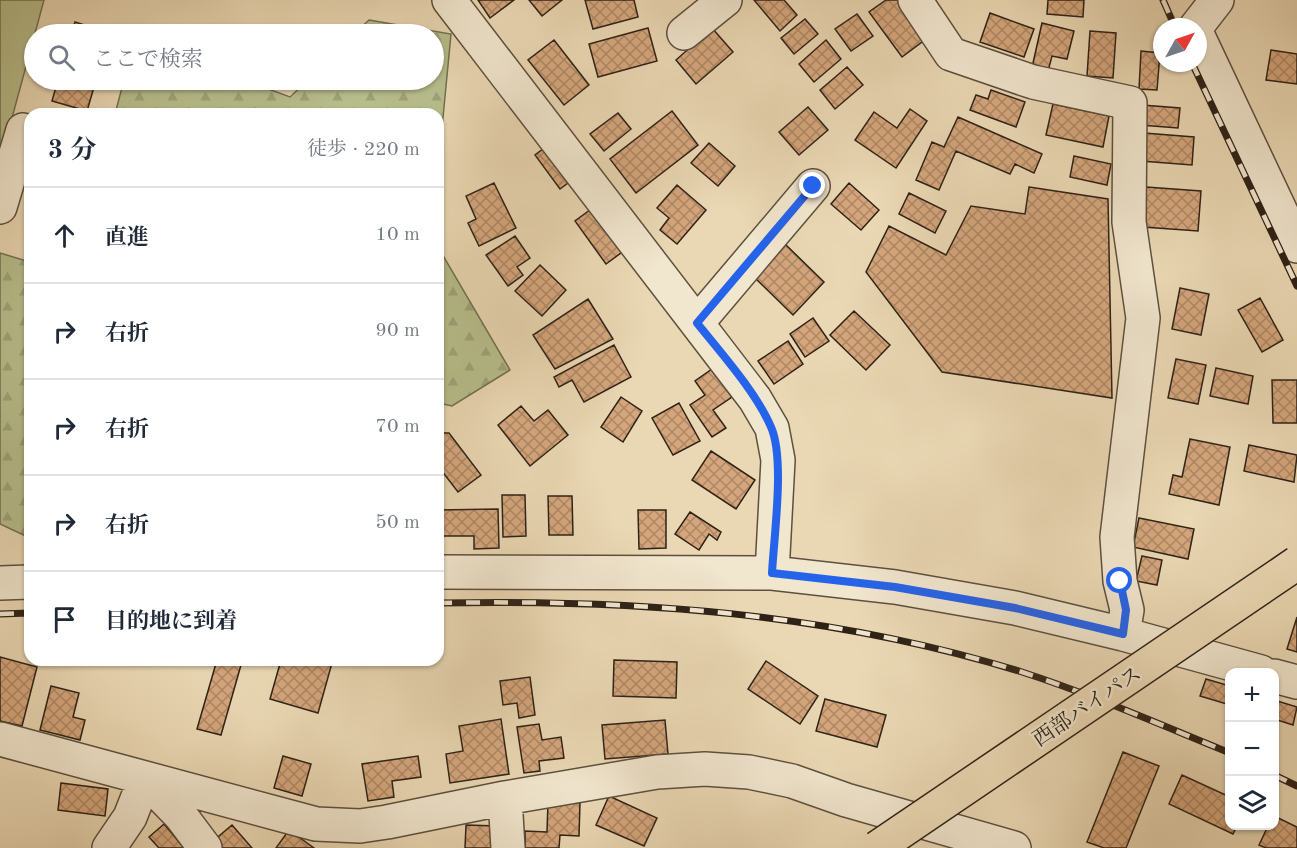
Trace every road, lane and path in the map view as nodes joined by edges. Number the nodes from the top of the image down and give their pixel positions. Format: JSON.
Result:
{"nodes":[{"id":1,"x":449,"y":0,"type":"edge"},
{"id":2,"x":725,"y":0,"type":"edge"},
{"id":3,"x":915,"y":0,"type":"edge"},
{"id":4,"x":1182,"y":0,"type":"edge"},
{"id":5,"x":1217,"y":0,"type":"edge"},
{"id":6,"x":1191,"y":18,"type":"edge"},
{"id":7,"x":1202,"y":18,"type":"edge"},
{"id":8,"x":684,"y":33,"type":"dead end"},
{"id":9,"x":1207,"y":52,"type":"edge"},
{"id":10,"x":23,"y":130,"type":"dead end"},
{"id":11,"x":813,"y":186,"type":"dead end"},
{"id":12,"x":1283,"y":188,"type":"edge"},
{"id":13,"x":0,"y":207,"type":"edge"},
{"id":14,"x":1297,"y":246,"type":"edge"},
{"id":15,"x":697,"y":323,"type":"junction"},
{"id":16,"x":1297,"y":563,"type":"edge"},
{"id":17,"x":444,"y":572,"type":"edge"},
{"id":18,"x":772,"y":573,"type":"junction"},
{"id":19,"x":24,"y":582,"type":"edge"},
{"id":20,"x":0,"y":583,"type":"edge"},
{"id":21,"x":1123,"y":634,"type":"junction"},
{"id":22,"x":1246,"y":668,"type":"edge"},
{"id":23,"x":1279,"y":677,"type":"edge"},
{"id":24,"x":1297,"y":682,"type":"edge"},
{"id":25,"x":0,"y":739,"type":"edge"},
{"id":26,"x":145,"y":779,"type":"junction"},
{"id":27,"x":505,"y":798,"type":"junction"},
{"id":28,"x":357,"y":837,"type":"edge"},
{"id":29,"x":109,"y":848,"type":"edge"},
{"id":30,"x":205,"y":848,"type":"edge"},
{"id":31,"x":508,"y":848,"type":"edge"},
{"id":32,"x":877,"y":848,"type":"edge"},
{"id":33,"x":1014,"y":848,"type":"edge"}],
"edges":[{"from":1,"to":15,"type":"street"},
{"from":2,"to":8,"type":"street"},
{"from":3,"to":21,"type":"street"},
{"from":4,"to":6,"type":"street"},
{"from":5,"to":7,"type":"street"},
{"from":9,"to":12,"type":"street"},
{"from":10,"to":13,"type":"street"},
{"from":11,"to":15,"type":"street"},
{"from":12,"to":14,"type":"street"},
{"from":15,"to":18,"type":"street"},
{"from":16,"to":32,"type":"highway","name":"西部バイパス","bridge":true},
{"from":17,"to":18,"type":"street"},
{"from":18,"to":21,"type":"street"},
{"from":19,"to":20,"type":"street"},
{"from":21,"to":22,"type":"street"},
{"from":23,"to":24,"type":"street"},
{"from":25,"to":26,"type":"street"},
{"from":26,"to":28,"type":"street"},
{"from":26,"to":29,"type":"street"},
{"from":26,"to":30,"type":"street"},
{"from":27,"to":28,"type":"street"},
{"from":27,"to":31,"type":"street"},
{"from":27,"to":33,"type":"street"}]}
